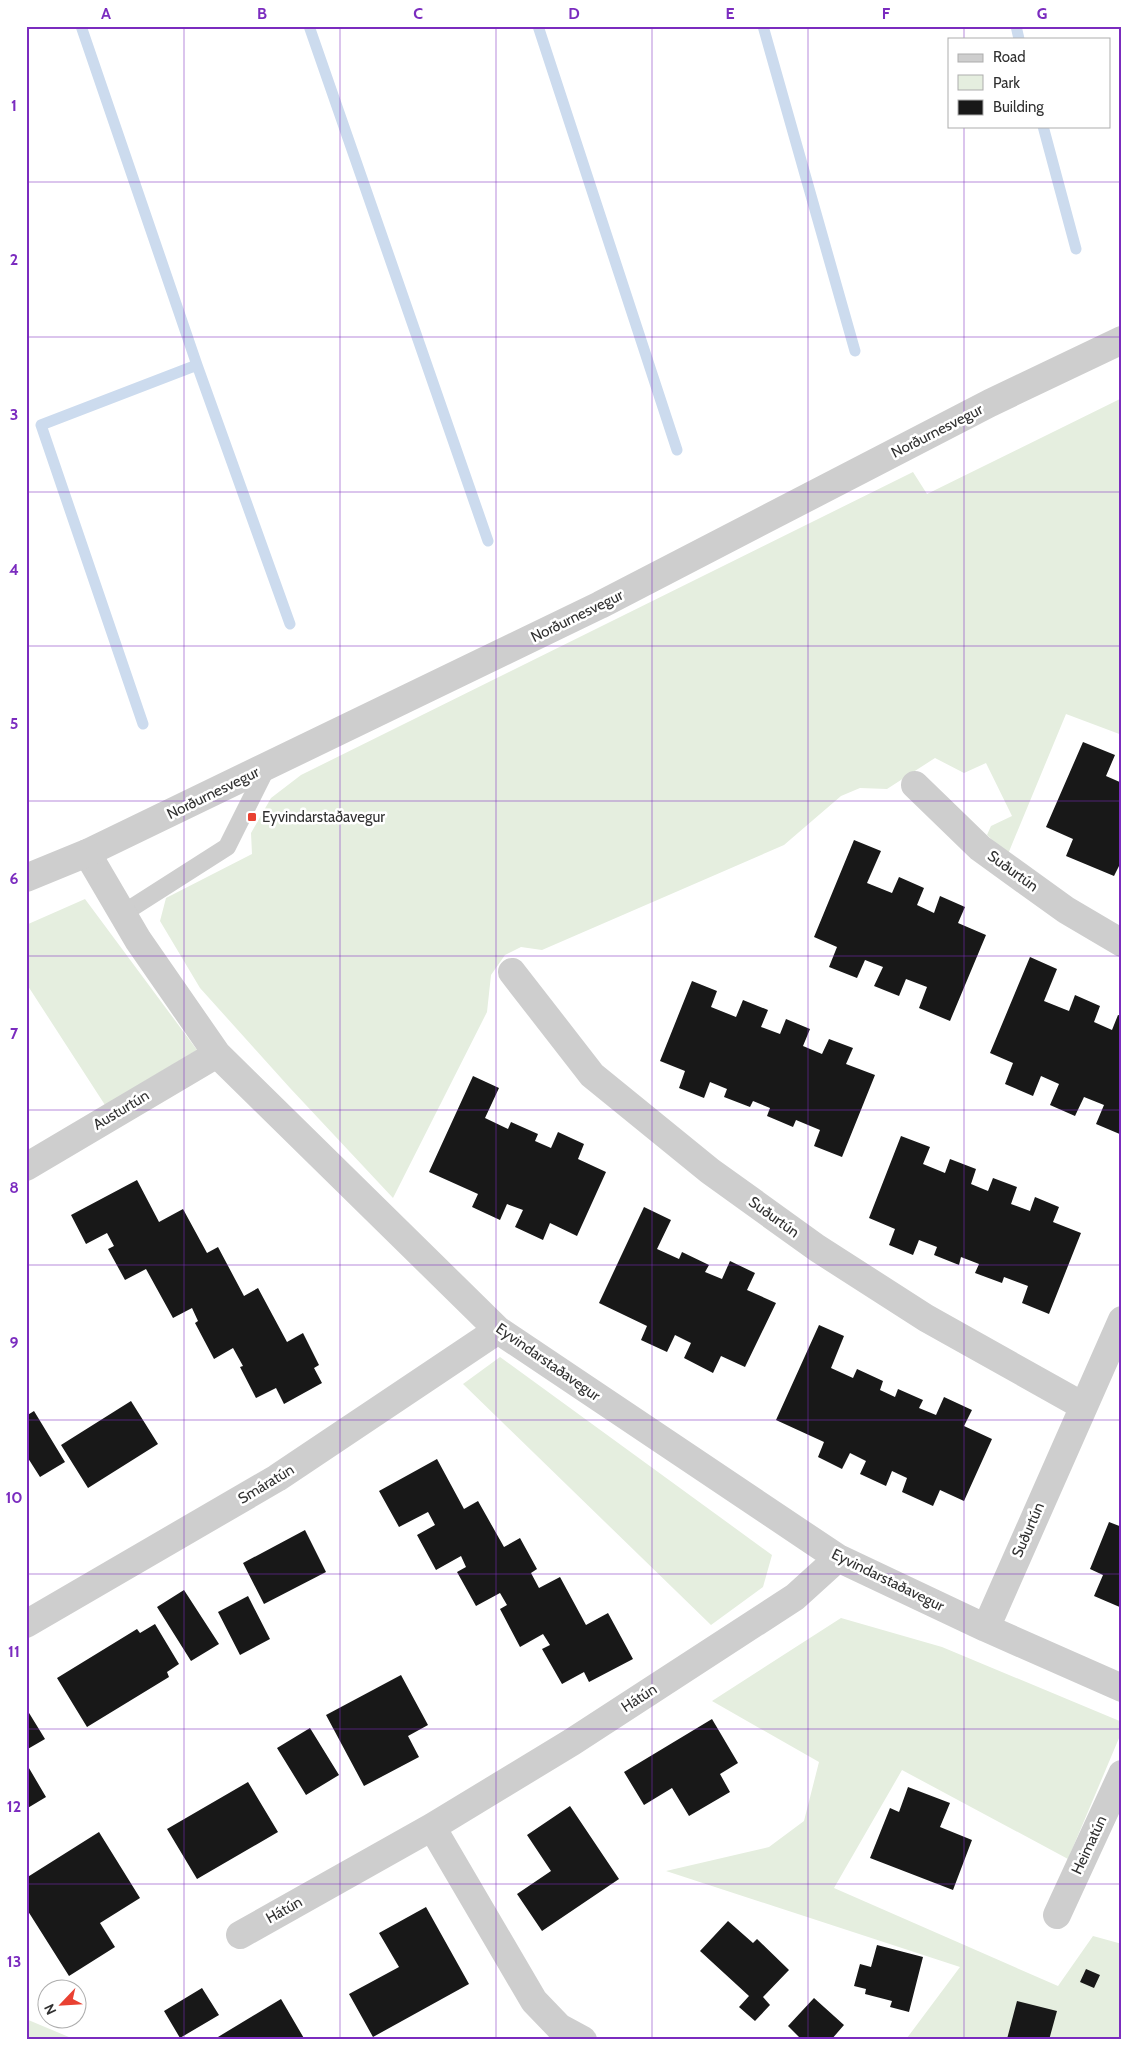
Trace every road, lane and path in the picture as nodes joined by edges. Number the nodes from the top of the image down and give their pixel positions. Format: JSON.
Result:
{"nodes":[{"id":1,"x":1122,"y":340,"type":"edge"},
{"id":2,"x":267,"y":767,"type":"junction"},
{"id":3,"x":915,"y":784,"type":"dead end"},
{"id":4,"x":87,"y":853,"type":"junction"},
{"id":5,"x":26,"y":878,"type":"edge"},
{"id":6,"x":122,"y":914,"type":"junction"},
{"id":7,"x":1122,"y":943,"type":"edge"},
{"id":8,"x":512,"y":972,"type":"dead end"},
{"id":9,"x":217,"y":1054,"type":"junction"},
{"id":10,"x":26,"y":1167,"type":"edge"},
{"id":11,"x":1122,"y":1320,"type":"edge"},
{"id":12,"x":498,"y":1330,"type":"junction"},
{"id":13,"x":1083,"y":1406,"type":"junction"},
{"id":14,"x":838,"y":1558,"type":"junction"},
{"id":15,"x":26,"y":1624,"type":"edge"},
{"id":16,"x":986,"y":1628,"type":"junction"},
{"id":17,"x":1122,"y":1688,"type":"edge"},
{"id":18,"x":1122,"y":1774,"type":"edge"},
{"id":19,"x":432,"y":1827,"type":"junction"},
{"id":20,"x":1057,"y":1916,"type":"dead end"},
{"id":21,"x":240,"y":1935,"type":"dead end"},
{"id":22,"x":583,"y":2040,"type":"edge"}],
"edges":[{"from":1,"to":2,"type":"street","name":"Norðurnesvegur"},
{"from":2,"to":4,"type":"street","name":"Norðurnesvegur"},
{"from":2,"to":6,"type":"lane"},
{"from":3,"to":7,"type":"street","name":"Suðurtún"},
{"from":4,"to":5,"type":"street","name":"Norðurnesvegur"},
{"from":4,"to":6,"type":"street","name":"Eyvindarstaðavegur"},
{"from":6,"to":9,"type":"street","name":"Eyvindarstaðavegur"},
{"from":8,"to":13,"type":"street","name":"Suðurtún"},
{"from":9,"to":10,"type":"street","name":"Austurtún"},
{"from":9,"to":12,"type":"street","name":"Eyvindarstaðavegur"},
{"from":11,"to":13,"type":"street","name":"Suðurtún"},
{"from":12,"to":14,"type":"street","name":"Eyvindarstaðavegur"},
{"from":12,"to":15,"type":"street","name":"Smáratún"},
{"from":13,"to":16,"type":"street","name":"Suðurtún"},
{"from":14,"to":16,"type":"street","name":"Eyvindarstaðavegur"},
{"from":14,"to":19,"type":"street","name":"Hátún"},
{"from":16,"to":17,"type":"street","name":"Eyvindarstaðavegur"},
{"from":18,"to":20,"type":"street","name":"Heimatún"},
{"from":19,"to":21,"type":"street","name":"Hátún"},
{"from":19,"to":22,"type":"street"}]}
